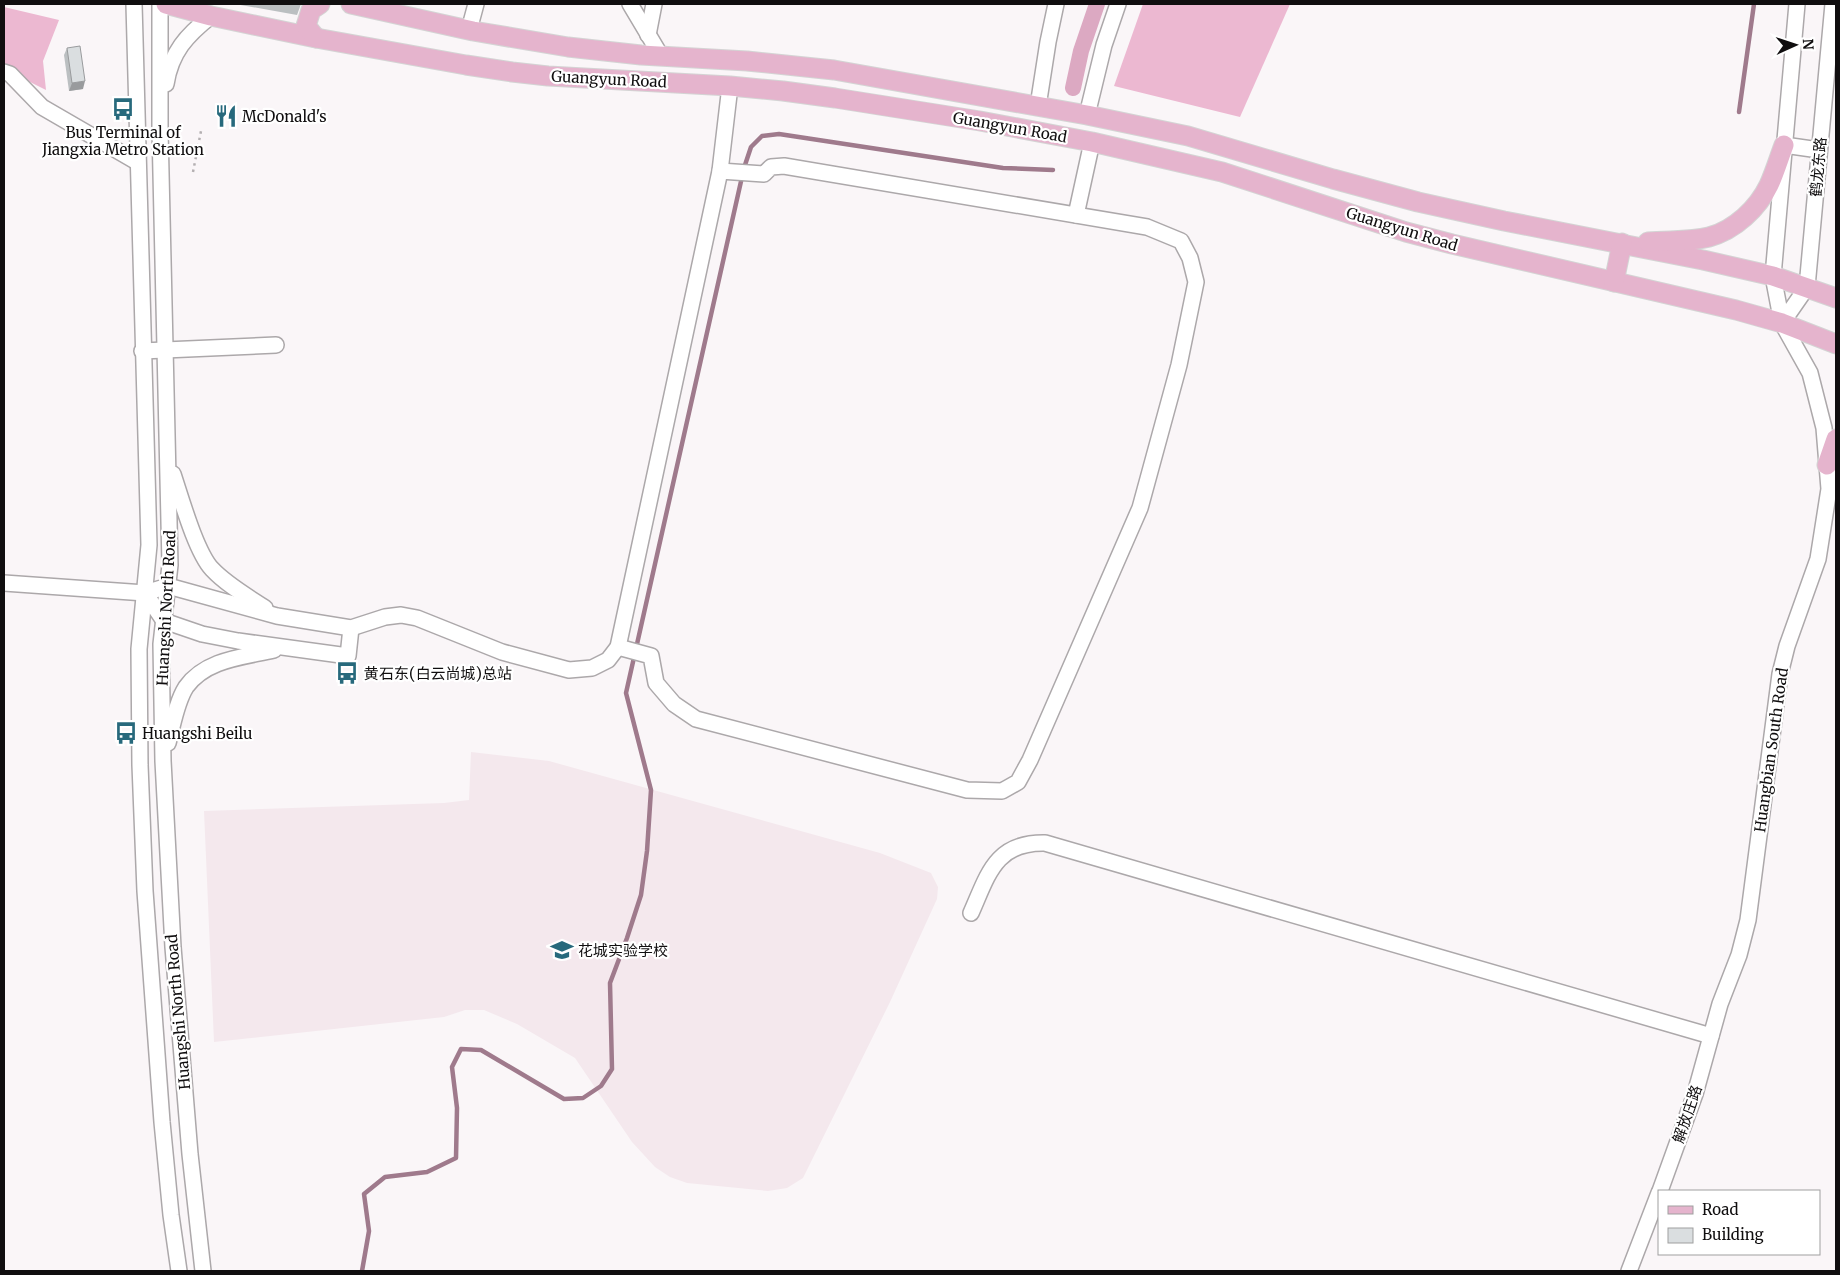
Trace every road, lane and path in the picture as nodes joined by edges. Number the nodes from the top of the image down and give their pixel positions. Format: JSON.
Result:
{"nodes":[{"id":1,"x":134,"y":4,"type":"edge"},
{"id":2,"x":160,"y":4,"type":"edge"},
{"id":3,"x":166,"y":4,"type":"edge"},
{"id":4,"x":320,"y":4,"type":"edge"},
{"id":5,"x":351,"y":4,"type":"edge"},
{"id":6,"x":476,"y":4,"type":"edge"},
{"id":7,"x":630,"y":4,"type":"edge"},
{"id":8,"x":654,"y":4,"type":"edge"},
{"id":9,"x":1056,"y":4,"type":"edge"},
{"id":10,"x":1118,"y":4,"type":"edge"},
{"id":11,"x":1798,"y":4,"type":"edge"},
{"id":12,"x":1833,"y":4,"type":"edge"},
{"id":13,"x":212,"y":16,"type":"junction"},
{"id":14,"x":469,"y":30,"type":"junction"},
{"id":15,"x":648,"y":35,"type":"junction"},
{"id":16,"x":316,"y":38,"type":"junction"},
{"id":17,"x":661,"y":56,"type":"junction"},
{"id":18,"x":4,"y":72,"type":"edge"},
{"id":19,"x":730,"y":86,"type":"junction"},
{"id":20,"x":1038,"y":106,"type":"junction"},
{"id":21,"x":1087,"y":115,"type":"junction"},
{"id":22,"x":160,"y":130,"type":"junction"},
{"id":23,"x":201,"y":131,"type":"dead end"},
{"id":24,"x":1092,"y":142,"type":"junction"},
{"id":25,"x":1784,"y":145,"type":"junction"},
{"id":26,"x":1819,"y":150,"type":"junction"},
{"id":27,"x":137,"y":162,"type":"junction"},
{"id":28,"x":720,"y":171,"type":"junction"},
{"id":29,"x":193,"y":172,"type":"dead end"},
{"id":30,"x":1076,"y":215,"type":"junction"},
{"id":31,"x":1622,"y":243,"type":"junction"},
{"id":32,"x":1773,"y":276,"type":"junction"},
{"id":33,"x":1614,"y":282,"type":"junction"},
{"id":34,"x":1807,"y":287,"type":"junction"},
{"id":35,"x":1836,"y":298,"type":"edge"},
{"id":36,"x":1782,"y":323,"type":"junction"},
{"id":37,"x":1836,"y":344,"type":"edge"},
{"id":38,"x":276,"y":345,"type":"dead end"},
{"id":39,"x":166,"y":350,"type":"junction"},
{"id":40,"x":142,"y":351,"type":"junction"},
{"id":41,"x":1836,"y":439,"type":"edge"},
{"id":42,"x":168,"y":458,"type":"junction"},
{"id":43,"x":1827,"y":466,"type":"junction"},
{"id":44,"x":4,"y":583,"type":"edge"},
{"id":45,"x":168,"y":586,"type":"junction"},
{"id":46,"x":145,"y":593,"type":"junction"},
{"id":47,"x":277,"y":616,"type":"junction"},
{"id":48,"x":164,"y":621,"type":"junction"},
{"id":49,"x":351,"y":628,"type":"junction"},
{"id":50,"x":618,"y":646,"type":"junction"},
{"id":51,"x":285,"y":648,"type":"junction"},
{"id":52,"x":163,"y":762,"type":"junction"},
{"id":53,"x":971,"y":913,"type":"dead end"},
{"id":54,"x":1711,"y":1036,"type":"junction"},
{"id":55,"x":1660,"y":1190,"type":"edge"},
{"id":56,"x":1658,"y":1195,"type":"edge"},
{"id":57,"x":178,"y":1271,"type":"edge"},
{"id":58,"x":204,"y":1271,"type":"edge"},
{"id":59,"x":1629,"y":1271,"type":"edge"}],
"edges":[{"from":1,"to":27,"type":"street","name":"Huangshi North Road"},
{"from":2,"to":22,"type":"street","name":"Huangshi North Road"},
{"from":3,"to":13,"type":"main road","name":"Guangyun Road"},
{"from":4,"to":16,"type":"main road"},
{"from":5,"to":14,"type":"main road","name":"Guangyun Road"},
{"from":6,"to":14,"type":"street"},
{"from":7,"to":15,"type":"street"},
{"from":8,"to":15,"type":"street"},
{"from":9,"to":20,"type":"street"},
{"from":10,"to":21,"type":"street"},
{"from":11,"to":25,"type":"street"},
{"from":12,"to":26,"type":"street","name":"鹤龙东路"},
{"from":13,"to":16,"type":"main road","name":"Guangyun Road"},
{"from":13,"to":22,"type":"street"},
{"from":14,"to":17,"type":"main road","name":"Guangyun Road"},
{"from":15,"to":17,"type":"street"},
{"from":16,"to":19,"type":"main road","name":"Guangyun Road"},
{"from":17,"to":20,"type":"main road","name":"Guangyun Road"},
{"from":18,"to":27,"type":"street"},
{"from":19,"to":24,"type":"main road","name":"Guangyun Road"},
{"from":19,"to":28,"type":"street"},
{"from":20,"to":21,"type":"main road","name":"Guangyun Road"},
{"from":21,"to":31,"type":"main road","name":"Guangyun Road"},
{"from":22,"to":39,"type":"street","name":"Huangshi North Road"},
{"from":23,"to":29,"type":"path"},
{"from":24,"to":30,"type":"street"},
{"from":24,"to":33,"type":"main road","name":"Guangyun Road"},
{"from":25,"to":26,"type":"street"},
{"from":25,"to":31,"type":"main road"},
{"from":25,"to":32,"type":"street"},
{"from":26,"to":34,"type":"street","name":"鹤龙东路"},
{"from":27,"to":40,"type":"street","name":"Huangshi North Road"},
{"from":28,"to":30,"type":"street"},
{"from":28,"to":50,"type":"street"},
{"from":30,"to":50,"type":"street"},
{"from":31,"to":32,"type":"main road","name":"Guangyun Road"},
{"from":31,"to":33,"type":"main road"},
{"from":32,"to":34,"type":"main road","name":"Guangyun Road"},
{"from":32,"to":36,"type":"street","name":"Huangbian South Road"},
{"from":33,"to":36,"type":"main road","name":"Guangyun Road"},
{"from":34,"to":35,"type":"main road","name":"Guangyun Road"},
{"from":34,"to":36,"type":"street","name":"鹤龙东路"},
{"from":36,"to":37,"type":"main road","name":"Guangyun Road"},
{"from":36,"to":43,"type":"street","name":"Huangbian South Road"},
{"from":38,"to":39,"type":"street"},
{"from":39,"to":40,"type":"street"},
{"from":39,"to":42,"type":"street","name":"Huangshi North Road"},
{"from":40,"to":46,"type":"street","name":"Huangshi North Road"},
{"from":41,"to":43,"type":"main road"},
{"from":42,"to":45,"type":"street","name":"Huangshi North Road"},
{"from":42,"to":47,"type":"street"},
{"from":43,"to":54,"type":"street","name":"Huangbian South Road"},
{"from":44,"to":46,"type":"street"},
{"from":45,"to":46,"type":"street"},
{"from":45,"to":47,"type":"street"},
{"from":45,"to":48,"type":"street","name":"Huangshi North Road"},
{"from":46,"to":48,"type":"street"},
{"from":46,"to":57,"type":"street","name":"Huangshi North Road"},
{"from":47,"to":49,"type":"street"},
{"from":48,"to":51,"type":"street"},
{"from":48,"to":52,"type":"street","name":"Huangshi North Road"},
{"from":49,"to":50,"type":"street"},
{"from":49,"to":51,"type":"street"},
{"from":51,"to":52,"type":"street"},
{"from":52,"to":58,"type":"street","name":"Huangshi North Road"},
{"from":53,"to":54,"type":"street"},
{"from":54,"to":55,"type":"street","name":"解放庄路"},
{"from":56,"to":59,"type":"street","name":"解放庄路"}]}
